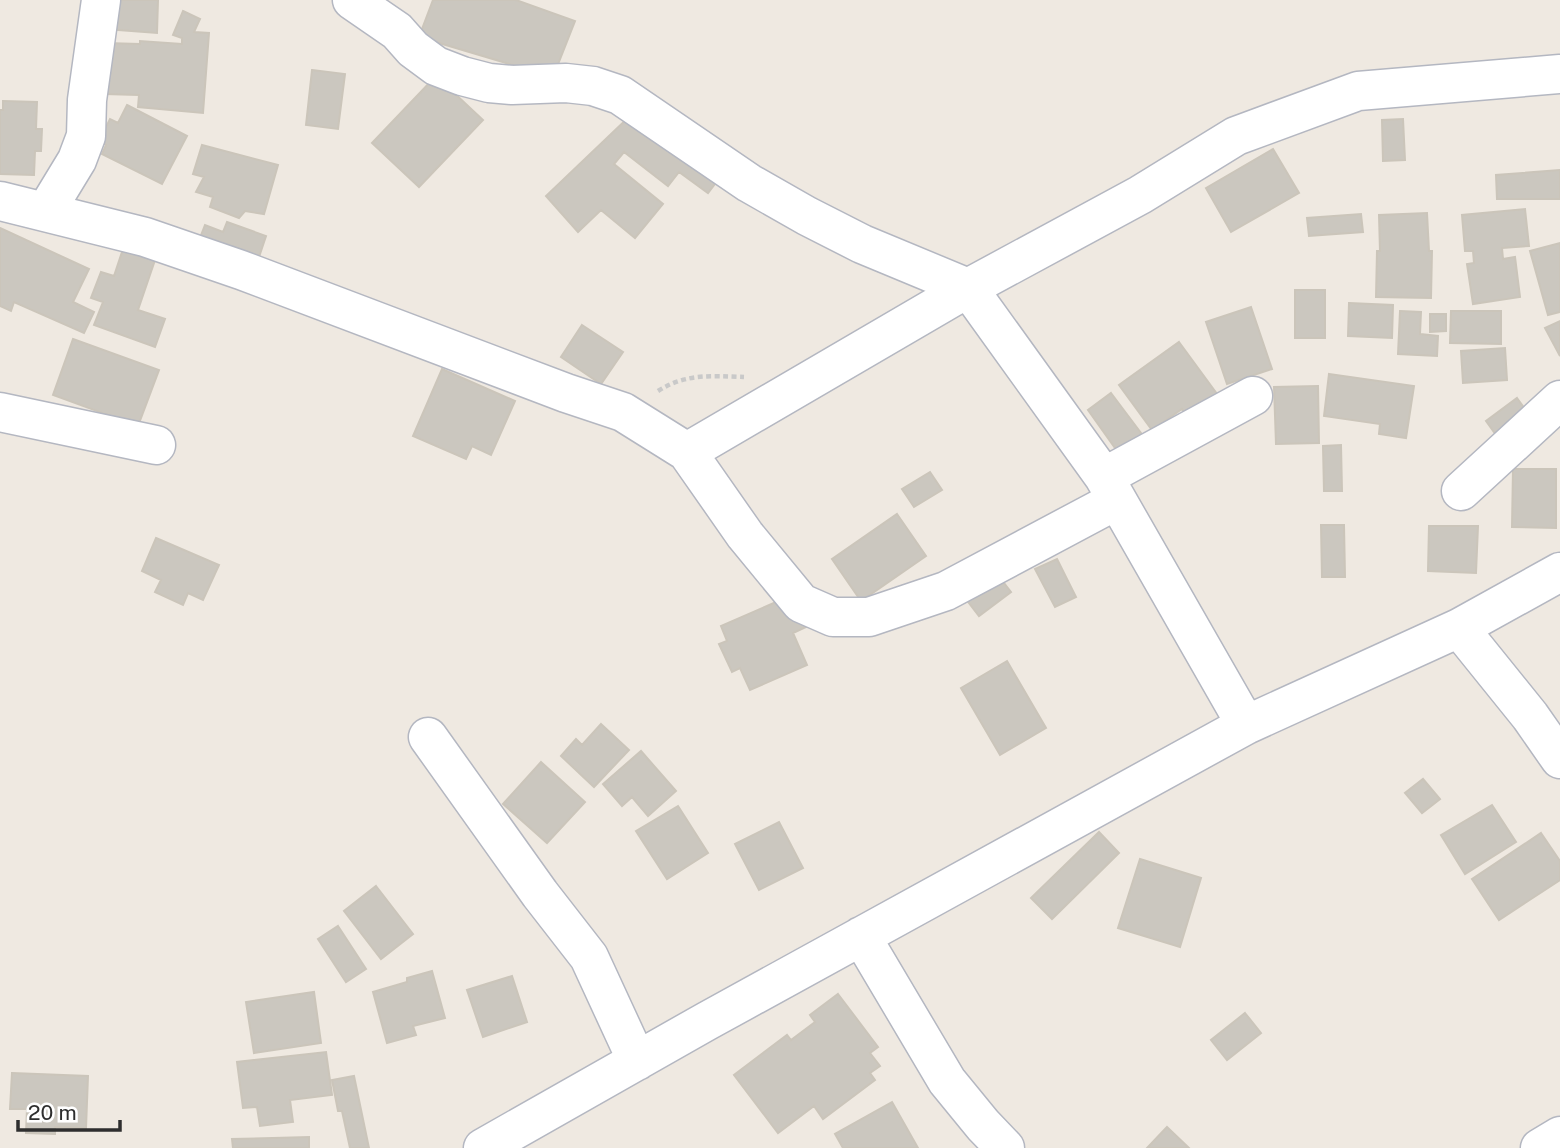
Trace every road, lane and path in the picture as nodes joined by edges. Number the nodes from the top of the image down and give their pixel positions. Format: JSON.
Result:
{"nodes":[{"id":1,"x":101,"y":0,"type":"edge"},
{"id":2,"x":352,"y":0,"type":"edge"},
{"id":3,"x":402,"y":16,"type":"edge"},
{"id":4,"x":1560,"y":74,"type":"edge"},
{"id":5,"x":0,"y":201,"type":"edge"},
{"id":6,"x":46,"y":211,"type":"junction"},
{"id":7,"x":968,"y":288,"type":"junction"},
{"id":8,"x":1253,"y":396,"type":"dead end"},
{"id":9,"x":1560,"y":400,"type":"edge"},
{"id":10,"x":0,"y":412,"type":"edge"},
{"id":11,"x":156,"y":445,"type":"dead end"},
{"id":12,"x":687,"y":452,"type":"junction"},
{"id":13,"x":1110,"y":488,"type":"junction"},
{"id":14,"x":1461,"y":491,"type":"dead end"},
{"id":15,"x":1560,"y":572,"type":"edge"},
{"id":16,"x":1459,"y":628,"type":"junction"},
{"id":17,"x":1246,"y":725,"type":"junction"},
{"id":18,"x":428,"y":737,"type":"dead end"},
{"id":19,"x":1560,"y":760,"type":"edge"},
{"id":20,"x":861,"y":936,"type":"junction"},
{"id":21,"x":637,"y":1061,"type":"junction"},
{"id":22,"x":1560,"y":1136,"type":"edge"},
{"id":23,"x":483,"y":1148,"type":"edge"},
{"id":24,"x":1005,"y":1148,"type":"edge"},
{"id":25,"x":1540,"y":1148,"type":"edge"}],
"edges":[{"from":1,"to":6,"type":"street"},
{"from":2,"to":3,"type":"street"},
{"from":3,"to":7,"type":"street"},
{"from":4,"to":7,"type":"street"},
{"from":5,"to":6,"type":"street"},
{"from":6,"to":12,"type":"street"},
{"from":7,"to":12,"type":"street"},
{"from":7,"to":13,"type":"street"},
{"from":8,"to":13,"type":"street"},
{"from":9,"to":14,"type":"street"},
{"from":10,"to":11,"type":"street"},
{"from":12,"to":13,"type":"street"},
{"from":13,"to":17,"type":"street"},
{"from":15,"to":16,"type":"street"},
{"from":16,"to":17,"type":"street"},
{"from":16,"to":19,"type":"street"},
{"from":17,"to":20,"type":"street"},
{"from":18,"to":21,"type":"street"},
{"from":20,"to":21,"type":"street"},
{"from":20,"to":24,"type":"street"},
{"from":21,"to":23,"type":"street"},
{"from":22,"to":25,"type":"street"}]}
